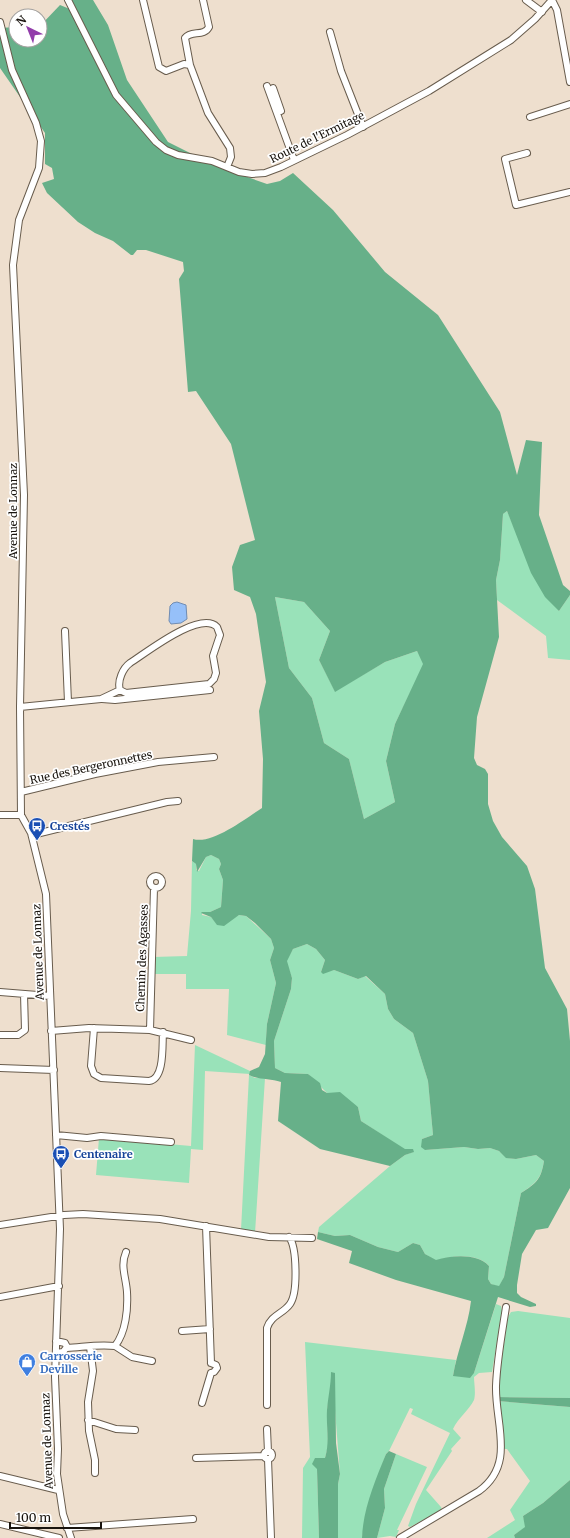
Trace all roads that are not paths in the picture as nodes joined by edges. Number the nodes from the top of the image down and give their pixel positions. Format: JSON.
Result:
{"nodes":[{"id":1,"x":68,"y":0,"type":"edge"},
{"id":2,"x":143,"y":0,"type":"edge"},
{"id":3,"x":204,"y":0,"type":"edge"},
{"id":4,"x":526,"y":0,"type":"edge"},
{"id":5,"x":552,"y":0,"type":"edge"},
{"id":6,"x":542,"y":12,"type":"junction"},
{"id":7,"x":0,"y":22,"type":"edge"},
{"id":8,"x":330,"y":32,"type":"dead end"},
{"id":9,"x":190,"y":65,"type":"junction"},
{"id":10,"x":570,"y":82,"type":"edge"},
{"id":11,"x":270,"y":87,"type":"dead end"},
{"id":12,"x":570,"y":104,"type":"edge"},
{"id":13,"x":530,"y":117,"type":"dead end"},
{"id":14,"x":363,"y":127,"type":"junction"},
{"id":15,"x":527,"y":153,"type":"dead end"},
{"id":16,"x":296,"y":160,"type":"junction"},
{"id":17,"x":227,"y":167,"type":"junction"},
{"id":18,"x":570,"y":192,"type":"edge"},
{"id":19,"x":64,"y":631,"type":"dead end"},
{"id":20,"x":120,"y":690,"type":"junction"},
{"id":21,"x":210,"y":690,"type":"dead end"},
{"id":22,"x":101,"y":699,"type":"junction"},
{"id":23,"x":68,"y":702,"type":"junction"},
{"id":24,"x":20,"y":707,"type":"junction"},
{"id":25,"x":214,"y":756,"type":"dead end"},
{"id":26,"x":21,"y":792,"type":"junction"},
{"id":27,"x":178,"y":802,"type":"dead end"},
{"id":28,"x":0,"y":815,"type":"edge"},
{"id":29,"x":21,"y":815,"type":"junction"},
{"id":30,"x":32,"y":835,"type":"junction"},
{"id":31,"x":154,"y":888,"type":"dead end"},
{"id":32,"x":0,"y":992,"type":"edge"},
{"id":33,"x":24,"y":994,"type":"junction"},
{"id":34,"x":50,"y":996,"type":"junction"},
{"id":35,"x":94,"y":1028,"type":"junction"},
{"id":36,"x":150,"y":1030,"type":"junction"},
{"id":37,"x":52,"y":1031,"type":"junction"},
{"id":38,"x":163,"y":1032,"type":"junction"},
{"id":39,"x":0,"y":1035,"type":"edge"},
{"id":40,"x":192,"y":1040,"type":"dead end"},
{"id":41,"x":0,"y":1068,"type":"edge"},
{"id":42,"x":54,"y":1070,"type":"junction"},
{"id":43,"x":56,"y":1135,"type":"junction"},
{"id":44,"x":171,"y":1142,"type":"dead end"},
{"id":45,"x":59,"y":1216,"type":"junction"},
{"id":46,"x":0,"y":1225,"type":"edge"},
{"id":47,"x":206,"y":1226,"type":"junction"},
{"id":48,"x":289,"y":1237,"type":"junction"},
{"id":49,"x":312,"y":1238,"type":"dead end"},
{"id":50,"x":126,"y":1252,"type":"dead end"},
{"id":51,"x":59,"y":1286,"type":"junction"},
{"id":52,"x":0,"y":1297,"type":"edge"},
{"id":53,"x":506,"y":1307,"type":"dead end"},
{"id":54,"x":210,"y":1329,"type":"junction"},
{"id":55,"x":182,"y":1332,"type":"dead end"},
{"id":56,"x":56,"y":1341,"type":"junction"},
{"id":57,"x":115,"y":1346,"type":"junction"},
{"id":58,"x":90,"y":1347,"type":"junction"},
{"id":59,"x":67,"y":1348,"type":"junction"},
{"id":60,"x":56,"y":1352,"type":"junction"},
{"id":61,"x":152,"y":1361,"type":"dead end"},
{"id":62,"x":202,"y":1403,"type":"dead end"},
{"id":63,"x":267,"y":1404,"type":"dead end"},
{"id":64,"x":88,"y":1420,"type":"junction"},
{"id":65,"x":267,"y":1429,"type":"dead end"},
{"id":66,"x":135,"y":1430,"type":"dead end"},
{"id":67,"x":266,"y":1456,"type":"junction"},
{"id":68,"x":196,"y":1458,"type":"dead end"},
{"id":69,"x":95,"y":1473,"type":"dead end"},
{"id":70,"x":0,"y":1476,"type":"edge"},
{"id":71,"x":58,"y":1490,"type":"junction"},
{"id":72,"x":193,"y":1519,"type":"dead end"},
{"id":73,"x":0,"y":1524,"type":"edge"},
{"id":74,"x":67,"y":1528,"type":"junction"},
{"id":75,"x":59,"y":1538,"type":"edge"},
{"id":76,"x":71,"y":1538,"type":"edge"},
{"id":77,"x":271,"y":1538,"type":"edge"},
{"id":78,"x":400,"y":1538,"type":"edge"}],
"edges":[{"from":1,"to":17,"type":"street","name":"Route de l'Ermitage"},
{"from":2,"to":9,"type":"street"},
{"from":3,"to":9,"type":"street"},
{"from":4,"to":6,"type":"street"},
{"from":5,"to":6,"type":"street","name":"Route de l'Ermitage"},
{"from":5,"to":10,"type":"street"},
{"from":6,"to":14,"type":"street","name":"Route de l'Ermitage"},
{"from":7,"to":24,"type":"street","name":"Avenue de Lonnaz"},
{"from":8,"to":14,"type":"street"},
{"from":9,"to":17,"type":"street"},
{"from":11,"to":16,"type":"street"},
{"from":12,"to":13,"type":"street"},
{"from":14,"to":16,"type":"street","name":"Route de l'Ermitage"},
{"from":15,"to":18,"type":"street"},
{"from":16,"to":17,"type":"street","name":"Route de l'Ermitage"},
{"from":19,"to":23,"type":"street"},
{"from":20,"to":20,"type":"street"},
{"from":20,"to":22,"type":"street"},
{"from":21,"to":22,"type":"street"},
{"from":22,"to":23,"type":"street"},
{"from":23,"to":24,"type":"street"},
{"from":24,"to":26,"type":"street","name":"Avenue de Lonnaz"},
{"from":25,"to":26,"type":"street","name":"Rue des Bergeronnettes"},
{"from":26,"to":29,"type":"street","name":"Avenue de Lonnaz"},
{"from":27,"to":30,"type":"street"},
{"from":28,"to":29,"type":"street"},
{"from":29,"to":30,"type":"street","name":"Avenue de Lonnaz"},
{"from":30,"to":34,"type":"street","name":"Avenue de Lonnaz"},
{"from":31,"to":36,"type":"street","name":"Chemin des Agasses"},
{"from":32,"to":33,"type":"street"},
{"from":33,"to":34,"type":"street"},
{"from":33,"to":39,"type":"street"},
{"from":34,"to":37,"type":"street","name":"Avenue de Lonnaz"},
{"from":35,"to":36,"type":"street"},
{"from":35,"to":37,"type":"street"},
{"from":35,"to":38,"type":"street"},
{"from":36,"to":38,"type":"street"},
{"from":37,"to":42,"type":"street","name":"Avenue de Lonnaz"},
{"from":38,"to":40,"type":"street"},
{"from":41,"to":42,"type":"street"},
{"from":42,"to":43,"type":"street","name":"Avenue de Lonnaz"},
{"from":43,"to":44,"type":"street"},
{"from":43,"to":45,"type":"street","name":"Avenue de Lonnaz"},
{"from":45,"to":46,"type":"street"},
{"from":45,"to":47,"type":"street"},
{"from":45,"to":51,"type":"street","name":"Avenue de Lonnaz"},
{"from":47,"to":48,"type":"street"},
{"from":47,"to":54,"type":"street"},
{"from":48,"to":49,"type":"street"},
{"from":48,"to":63,"type":"street"},
{"from":50,"to":57,"type":"street"},
{"from":51,"to":52,"type":"street"},
{"from":51,"to":56,"type":"street","name":"Avenue de Lonnaz"},
{"from":53,"to":78,"type":"street"},
{"from":54,"to":55,"type":"street"},
{"from":54,"to":62,"type":"street"},
{"from":56,"to":59,"type":"street"},
{"from":56,"to":60,"type":"street","name":"Avenue de Lonnaz"},
{"from":57,"to":58,"type":"street"},
{"from":57,"to":61,"type":"street"},
{"from":58,"to":59,"type":"street"},
{"from":58,"to":64,"type":"street"},
{"from":59,"to":60,"type":"street"},
{"from":60,"to":71,"type":"street","name":"Avenue de Lonnaz"},
{"from":64,"to":66,"type":"street"},
{"from":64,"to":69,"type":"street"},
{"from":65,"to":67,"type":"street"},
{"from":67,"to":68,"type":"street"},
{"from":67,"to":77,"type":"street"},
{"from":70,"to":71,"type":"street"},
{"from":71,"to":74,"type":"street","name":"Avenue de Lonnaz"},
{"from":72,"to":74,"type":"street"},
{"from":73,"to":75,"type":"street"},
{"from":74,"to":76,"type":"street","name":"Avenue de Lonnaz"}]}
